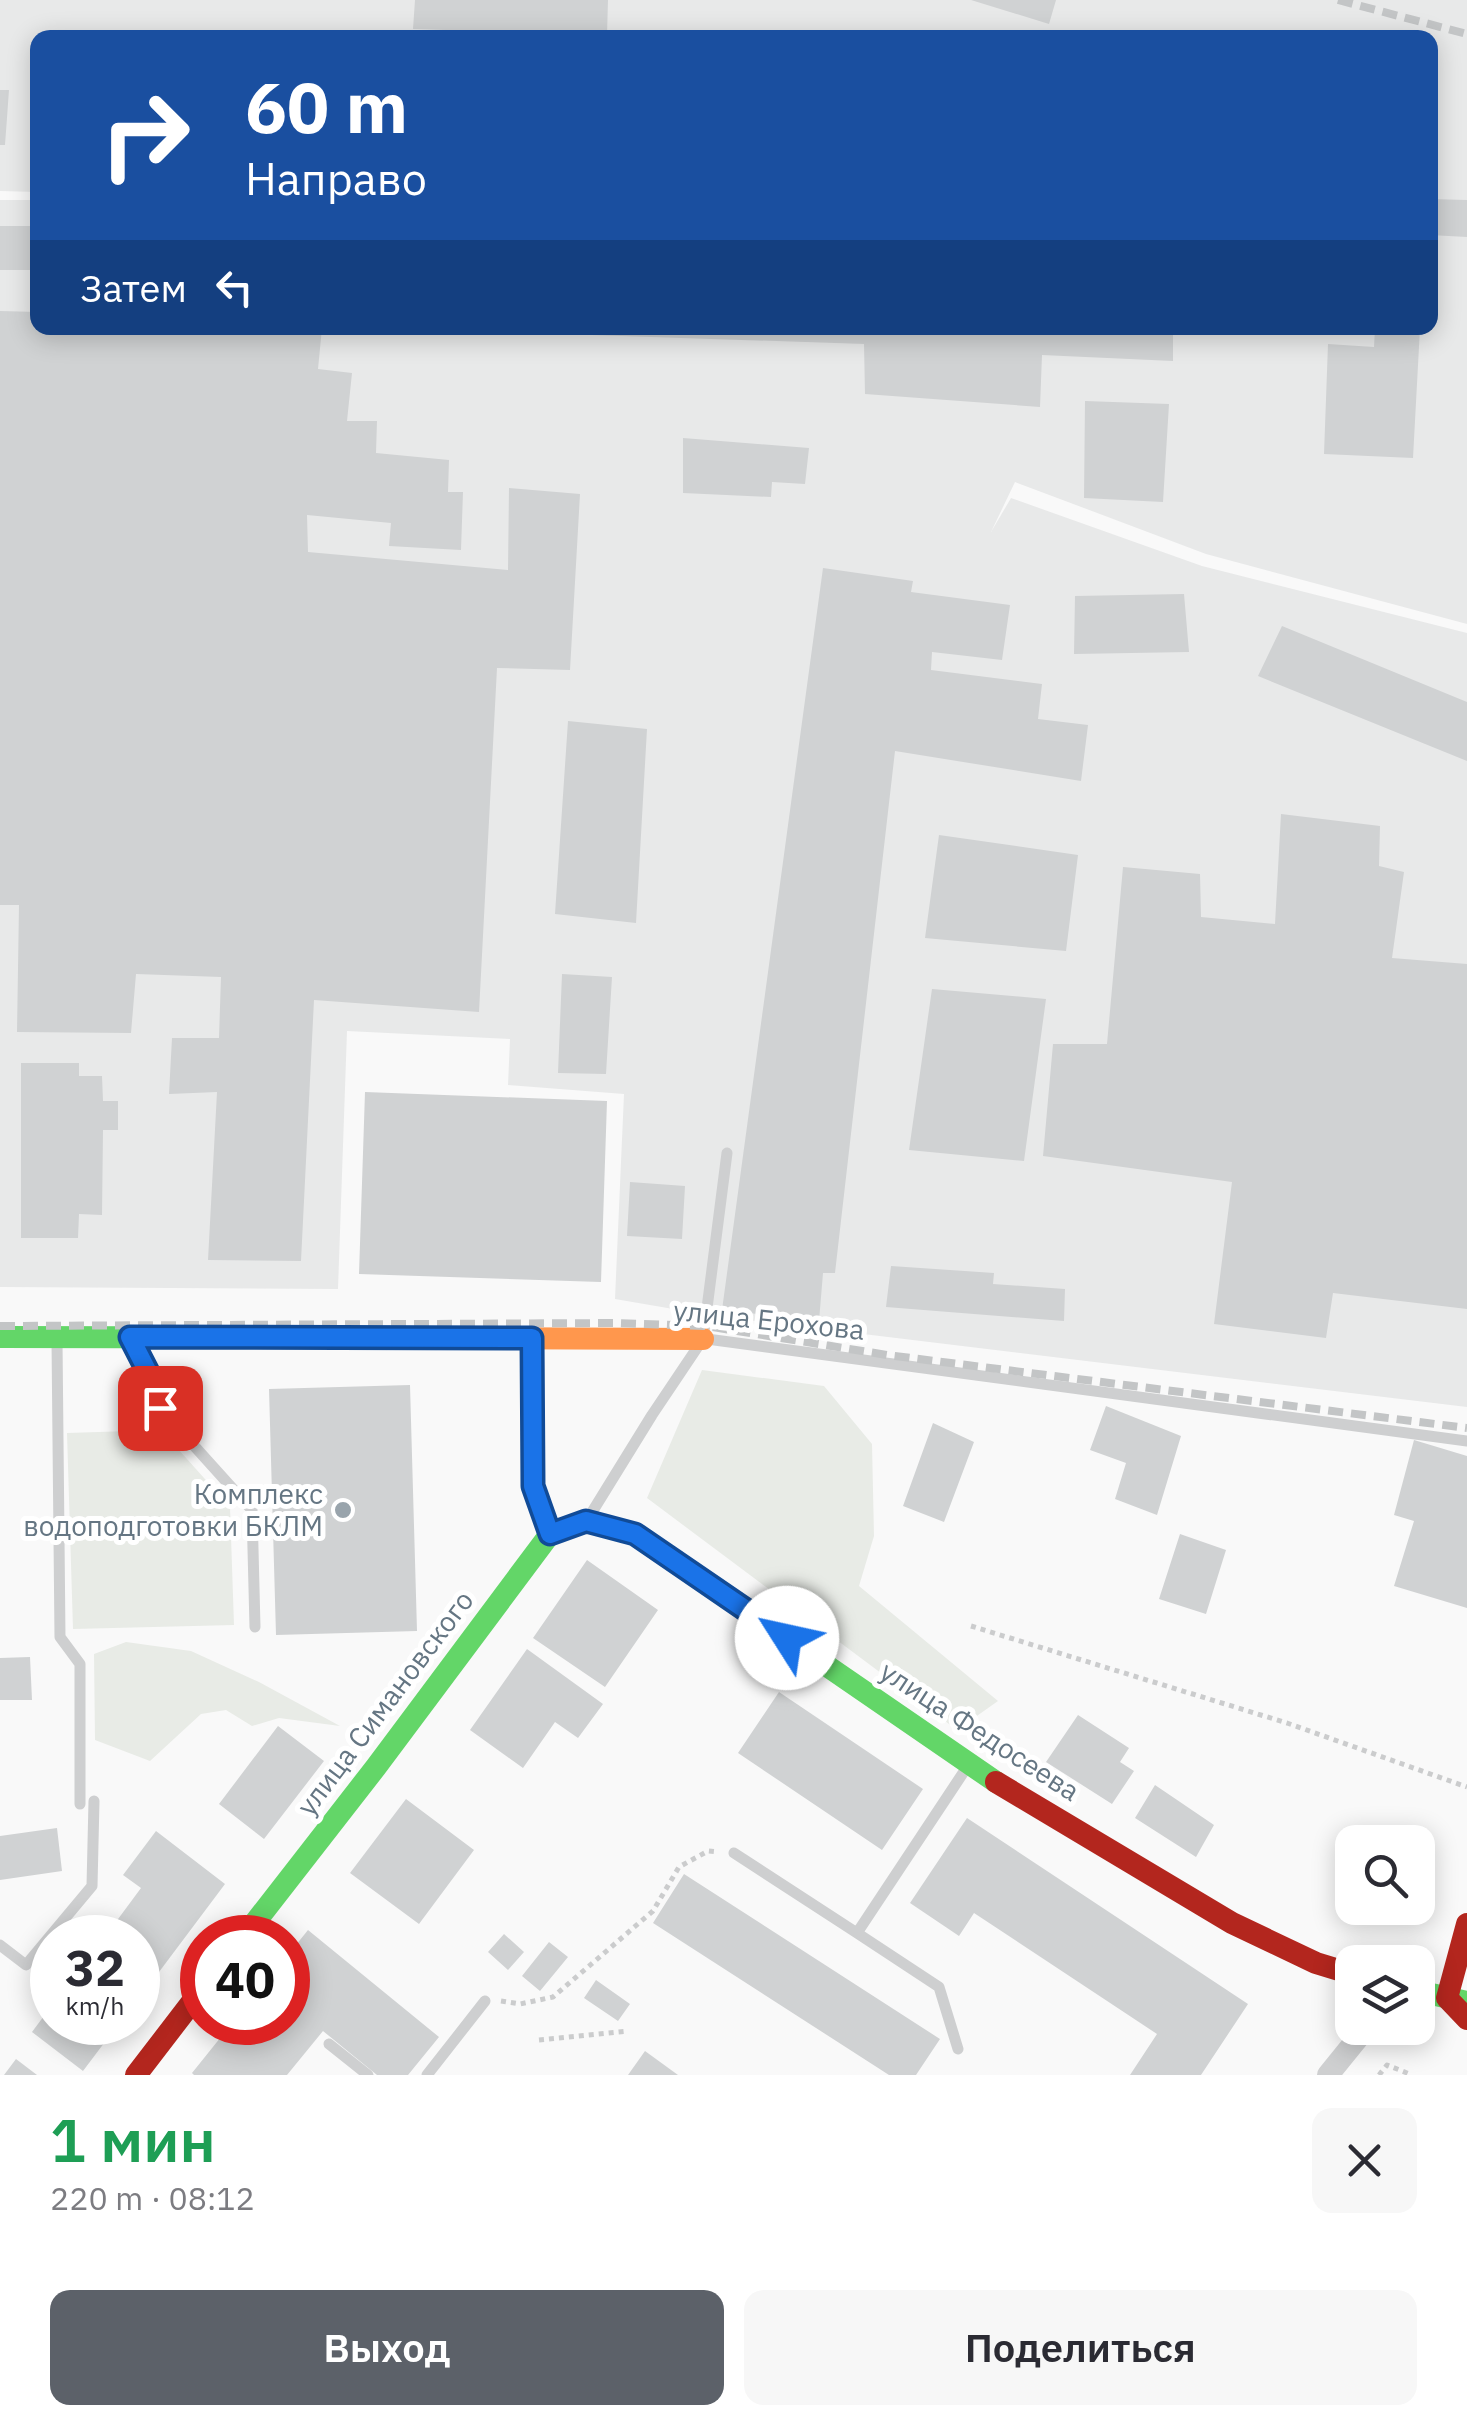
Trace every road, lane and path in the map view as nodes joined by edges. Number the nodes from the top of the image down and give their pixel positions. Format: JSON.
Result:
{"nodes":[{"id":1,"x":727,"y":1153,"type":"dead end"},
{"id":2,"x":0,"y":1337,"type":"edge"},
{"id":3,"x":57,"y":1337,"type":"junction"},
{"id":4,"x":130,"y":1337,"type":"junction"},
{"id":5,"x":532,"y":1338,"type":"junction"},
{"id":6,"x":703,"y":1339,"type":"junction"},
{"id":7,"x":1467,"y":1440,"type":"edge"},
{"id":8,"x":586,"y":1521,"type":"junction"},
{"id":9,"x":550,"y":1534,"type":"junction"},
{"id":10,"x":971,"y":1626,"type":"dead end"},
{"id":11,"x":254,"y":1627,"type":"dead end"},
{"id":12,"x":969,"y":1763,"type":"junction"},
{"id":13,"x":1467,"y":1787,"type":"edge"},
{"id":14,"x":94,"y":1801,"type":"dead end"},
{"id":15,"x":80,"y":1804,"type":"dead end"},
{"id":16,"x":734,"y":1853,"type":"joint"},
{"id":17,"x":260,"y":1915,"type":"edge"},
{"id":18,"x":1467,"y":1924,"type":"edge"},
{"id":19,"x":857,"y":1933,"type":"junction"},
{"id":20,"x":0,"y":1945,"type":"edge"},
{"id":21,"x":1335,"y":1969,"type":"edge"},
{"id":22,"x":1457,"y":2000,"type":"edge"},
{"id":23,"x":485,"y":2001,"type":"dead end"},
{"id":24,"x":502,"y":2001,"type":"dead end"},
{"id":25,"x":180,"y":2018,"type":"edge"},
{"id":26,"x":1467,"y":2019,"type":"edge"},
{"id":27,"x":628,"y":2031,"type":"dead end"},
{"id":28,"x":539,"y":2040,"type":"dead end"},
{"id":29,"x":329,"y":2044,"type":"dead end"},
{"id":30,"x":1352,"y":2045,"type":"edge"},
{"id":31,"x":958,"y":2048,"type":"dead end"},
{"id":32,"x":136,"y":2075,"type":"edge"},
{"id":33,"x":368,"y":2075,"type":"edge"},
{"id":34,"x":427,"y":2075,"type":"edge"},
{"id":35,"x":1328,"y":2075,"type":"edge"},
{"id":36,"x":1379,"y":2075,"type":"edge"},
{"id":37,"x":1412,"y":2075,"type":"edge"}],
"edges":[{"from":1,"to":6,"type":"lane"},
{"from":2,"to":3,"type":"street","name":"улица Ерохова"},
{"from":3,"to":4,"type":"street","name":"улица Ерохова"},
{"from":3,"to":15,"type":"lane"},
{"from":4,"to":5,"type":"street","name":"улица Ерохова"},
{"from":4,"to":11,"type":"lane"},
{"from":5,"to":6,"type":"street","name":"улица Ерохова"},
{"from":5,"to":9,"type":"street"},
{"from":6,"to":7,"type":"lane","name":"улица Ерохова"},
{"from":6,"to":8,"type":"lane"},
{"from":8,"to":9,"type":"street"},
{"from":8,"to":12,"type":"street","name":"улица Федосеева"},
{"from":9,"to":17,"type":"street","name":"улица Симановского"},
{"from":10,"to":13,"type":"path"},
{"from":12,"to":19,"type":"lane"},
{"from":12,"to":21,"type":"street","name":"улица Федосеева"},
{"from":14,"to":20,"type":"lane"},
{"from":16,"to":19,"type":"lane"},
{"from":16,"to":24,"type":"path"},
{"from":18,"to":22,"type":"street"},
{"from":19,"to":31,"type":"lane"},
{"from":22,"to":26,"type":"street"},
{"from":23,"to":34,"type":"lane"},
{"from":25,"to":32,"type":"street"},
{"from":27,"to":28,"type":"path"},
{"from":29,"to":33,"type":"lane"},
{"from":30,"to":35,"type":"street"},
{"from":36,"to":37,"type":"path"}]}
